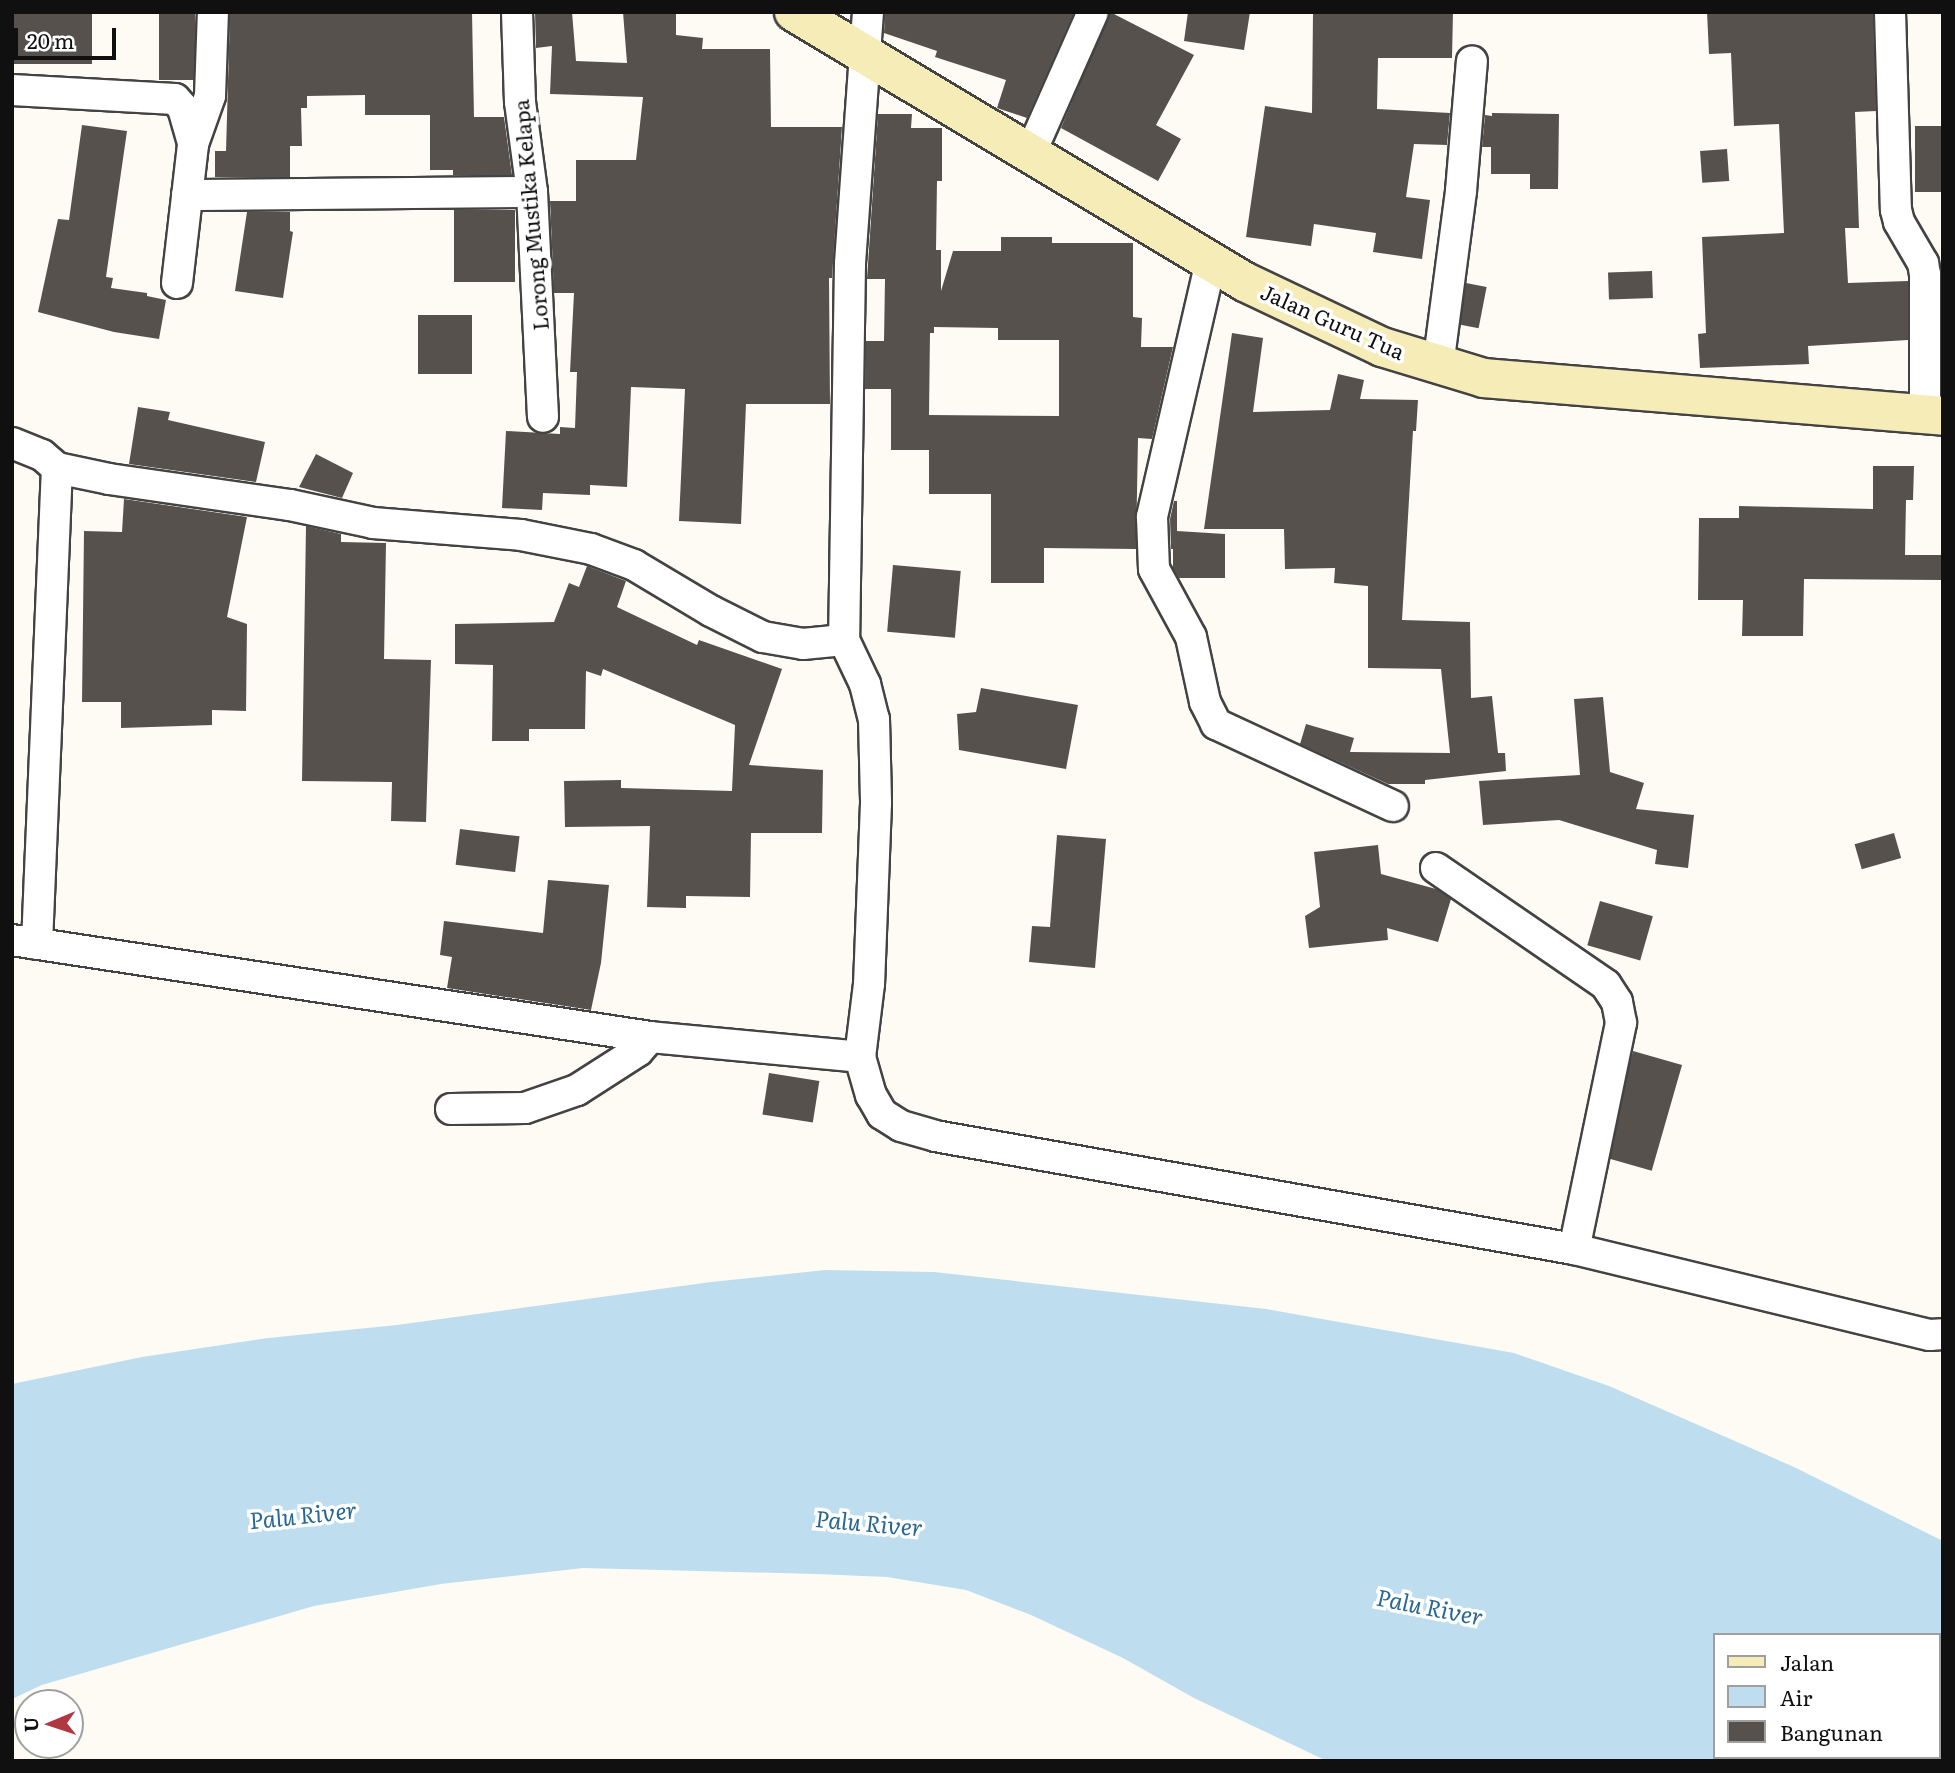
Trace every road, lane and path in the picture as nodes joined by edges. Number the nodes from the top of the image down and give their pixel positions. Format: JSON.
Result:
{"nodes":[{"id":1,"x":214,"y":12,"type":"edge"},
{"id":2,"x":517,"y":12,"type":"edge"},
{"id":3,"x":794,"y":12,"type":"edge"},
{"id":4,"x":867,"y":12,"type":"edge"},
{"id":5,"x":1093,"y":12,"type":"edge"},
{"id":6,"x":1890,"y":12,"type":"edge"},
{"id":7,"x":864,"y":54,"type":"junction"},
{"id":8,"x":1472,"y":61,"type":"dead end"},
{"id":9,"x":12,"y":90,"type":"edge"},
{"id":10,"x":193,"y":144,"type":"junction"},
{"id":11,"x":1030,"y":154,"type":"junction"},
{"id":12,"x":532,"y":192,"type":"junction"},
{"id":13,"x":187,"y":195,"type":"junction"},
{"id":14,"x":1211,"y":261,"type":"junction"},
{"id":15,"x":177,"y":282,"type":"dead end"},
{"id":16,"x":1438,"y":366,"type":"junction"},
{"id":17,"x":1934,"y":415,"type":"edge"},
{"id":18,"x":544,"y":417,"type":"dead end"},
{"id":19,"x":12,"y":443,"type":"edge"},
{"id":20,"x":57,"y":468,"type":"junction"},
{"id":21,"x":844,"y":640,"type":"junction"},
{"id":22,"x":1393,"y":806,"type":"dead end"},
{"id":23,"x":1436,"y":868,"type":"dead end"},
{"id":24,"x":25,"y":942,"type":"edge"},
{"id":25,"x":650,"y":1037,"type":"junction"},
{"id":26,"x":860,"y":1057,"type":"junction"},
{"id":27,"x":451,"y":1109,"type":"dead end"},
{"id":28,"x":1574,"y":1249,"type":"junction"},
{"id":29,"x":1936,"y":1334,"type":"edge"}],
"edges":[{"from":1,"to":10,"type":"street"},
{"from":2,"to":12,"type":"street","name":"Lorong Mustika Kelapa"},
{"from":3,"to":7,"type":"main road","name":"Jalan Guru Tua"},
{"from":4,"to":7,"type":"street"},
{"from":5,"to":11,"type":"street"},
{"from":6,"to":17,"type":"street"},
{"from":7,"to":11,"type":"main road","name":"Jalan Guru Tua"},
{"from":7,"to":21,"type":"street"},
{"from":8,"to":16,"type":"street"},
{"from":9,"to":10,"type":"street"},
{"from":10,"to":13,"type":"street"},
{"from":11,"to":14,"type":"main road","name":"Jalan Guru Tua"},
{"from":12,"to":13,"type":"street"},
{"from":12,"to":18,"type":"street","name":"Lorong Mustika Kelapa"},
{"from":13,"to":15,"type":"street"},
{"from":14,"to":16,"type":"main road","name":"Jalan Guru Tua"},
{"from":14,"to":22,"type":"street"},
{"from":16,"to":17,"type":"main road","name":"Jalan Guru Tua"},
{"from":19,"to":20,"type":"street"},
{"from":20,"to":21,"type":"street"},
{"from":20,"to":24,"type":"street"},
{"from":21,"to":26,"type":"street"},
{"from":23,"to":28,"type":"street"},
{"from":24,"to":25,"type":"street"},
{"from":25,"to":26,"type":"street"},
{"from":25,"to":27,"type":"street"},
{"from":26,"to":28,"type":"street"},
{"from":28,"to":29,"type":"street"}]}
